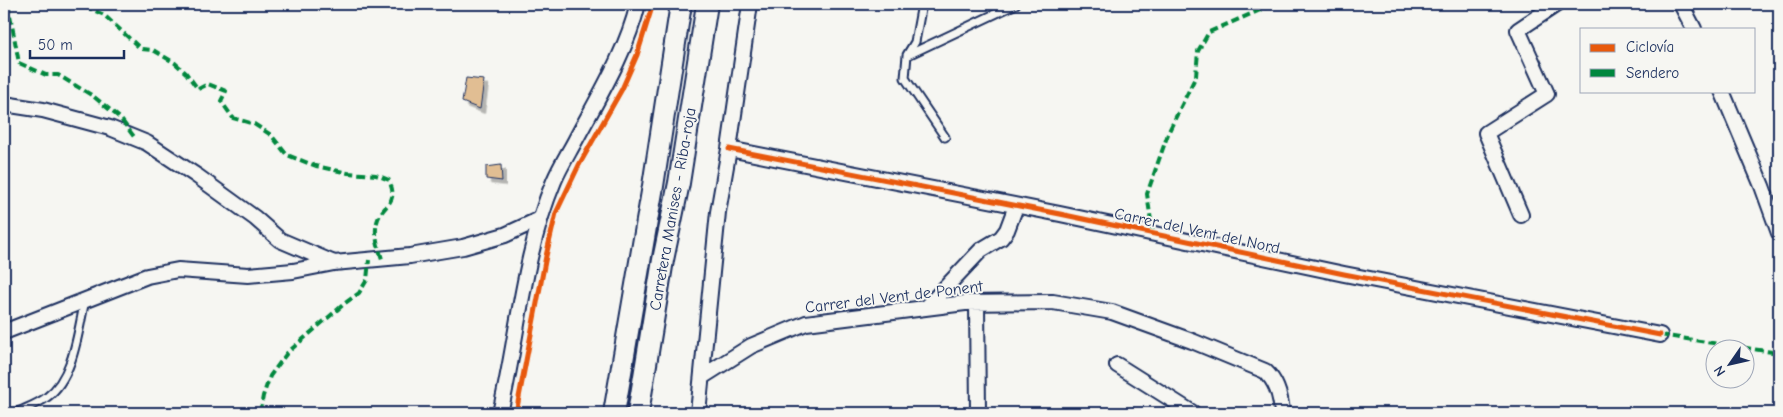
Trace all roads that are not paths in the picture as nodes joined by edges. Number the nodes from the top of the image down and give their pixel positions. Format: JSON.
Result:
{"nodes":[{"id":1,"x":638,"y":4,"type":"edge"},
{"id":2,"x":681,"y":4,"type":"edge"},
{"id":3,"x":707,"y":4,"type":"edge"},
{"id":4,"x":750,"y":4,"type":"edge"},
{"id":5,"x":922,"y":4,"type":"edge"},
{"id":6,"x":1016,"y":4,"type":"edge"},
{"id":7,"x":1557,"y":4,"type":"edge"},
{"id":8,"x":1681,"y":4,"type":"edge"},
{"id":9,"x":1693,"y":28,"type":"edge"},
{"id":10,"x":907,"y":55,"type":"junction"},
{"id":11,"x":1722,"y":92,"type":"edge"},
{"id":12,"x":4,"y":104,"type":"edge"},
{"id":13,"x":945,"y":137,"type":"dead end"},
{"id":14,"x":729,"y":149,"type":"junction"},
{"id":15,"x":1016,"y":206,"type":"junction"},
{"id":16,"x":1521,"y":215,"type":"dead end"},
{"id":17,"x":540,"y":219,"type":"junction"},
{"id":18,"x":1779,"y":232,"type":"edge"},
{"id":19,"x":334,"y":263,"type":"junction"},
{"id":20,"x":84,"y":300,"type":"junction"},
{"id":21,"x":977,"y":303,"type":"junction"},
{"id":22,"x":926,"y":308,"type":"junction"},
{"id":23,"x":4,"y":332,"type":"edge"},
{"id":24,"x":1660,"y":336,"type":"dead end"},
{"id":25,"x":1117,"y":365,"type":"dead end"},
{"id":26,"x":702,"y":377,"type":"junction"},
{"id":27,"x":16,"y":413,"type":"edge"},
{"id":28,"x":500,"y":413,"type":"edge"},
{"id":29,"x":614,"y":413,"type":"edge"},
{"id":30,"x":638,"y":413,"type":"edge"},
{"id":31,"x":698,"y":413,"type":"edge"},
{"id":32,"x":978,"y":413,"type":"edge"},
{"id":33,"x":1193,"y":413,"type":"edge"},
{"id":34,"x":1282,"y":413,"type":"edge"}],
"edges":[{"from":1,"to":17,"type":"street"},
{"from":2,"to":29,"type":"main road","name":"Carretera Manises - Riba-roja"},
{"from":3,"to":30,"type":"main road","name":"Carretera Manises - Riba-roja"},
{"from":4,"to":14,"type":"street"},
{"from":5,"to":10,"type":"lane"},
{"from":6,"to":10,"type":"lane"},
{"from":7,"to":16,"type":"street"},
{"from":8,"to":9,"type":"street"},
{"from":10,"to":13,"type":"lane"},
{"from":11,"to":18,"type":"street"},
{"from":12,"to":19,"type":"street"},
{"from":14,"to":15,"type":"street","name":"Carrer del Vent del Nord"},
{"from":14,"to":26,"type":"street"},
{"from":15,"to":22,"type":"street"},
{"from":15,"to":24,"type":"street","name":"Carrer del Vent del Nord"},
{"from":17,"to":19,"type":"street"},
{"from":17,"to":28,"type":"street"},
{"from":19,"to":20,"type":"street"},
{"from":20,"to":23,"type":"street"},
{"from":20,"to":27,"type":"lane"},
{"from":21,"to":22,"type":"street","name":"Carrer del Vent de Ponent"},
{"from":21,"to":32,"type":"street"},
{"from":21,"to":34,"type":"street","name":"Carrer del Vent de Ponent"},
{"from":22,"to":26,"type":"street","name":"Carrer del Vent de Ponent"},
{"from":25,"to":33,"type":"street"},
{"from":26,"to":31,"type":"street"}]}
